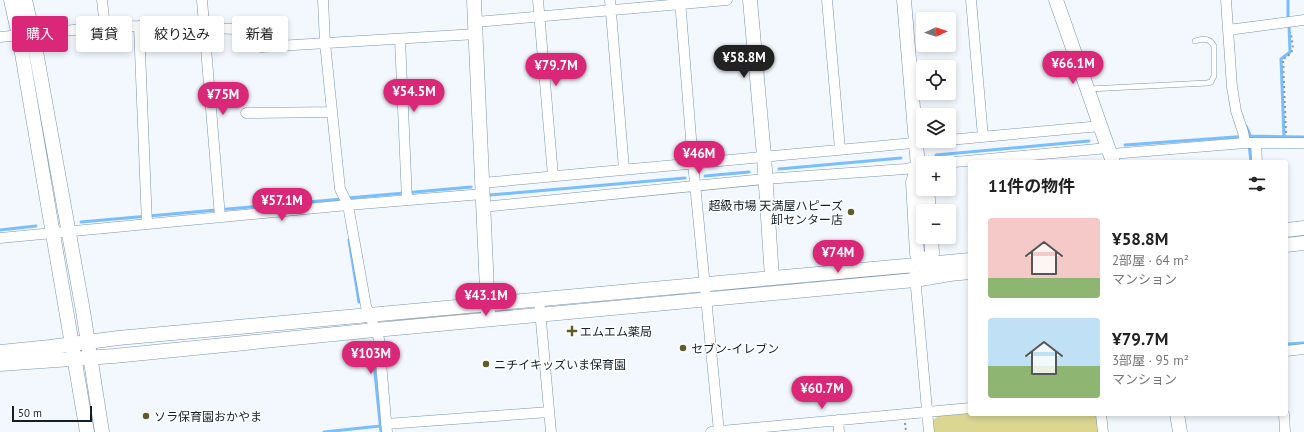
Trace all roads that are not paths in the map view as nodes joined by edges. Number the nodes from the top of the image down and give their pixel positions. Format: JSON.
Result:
{"nodes":[{"id":1,"x":11,"y":0,"type":"edge"},
{"id":2,"x":25,"y":0,"type":"edge"},
{"id":3,"x":102,"y":0,"type":"edge"},
{"id":4,"x":202,"y":0,"type":"edge"},
{"id":5,"x":323,"y":0,"type":"edge"},
{"id":6,"x":474,"y":0,"type":"edge"},
{"id":7,"x":538,"y":0,"type":"edge"},
{"id":8,"x":727,"y":0,"type":"edge"},
{"id":9,"x":750,"y":0,"type":"edge"},
{"id":10,"x":827,"y":0,"type":"edge"},
{"id":11,"x":904,"y":0,"type":"edge"},
{"id":12,"x":971,"y":0,"type":"edge"},
{"id":13,"x":1056,"y":0,"type":"edge"},
{"id":14,"x":1226,"y":0,"type":"edge"},
{"id":15,"x":681,"y":2,"type":"edge"},
{"id":16,"x":610,"y":5,"type":"edge"},
{"id":17,"x":15,"y":16,"type":"edge"},
{"id":18,"x":29,"y":16,"type":"edge"},
{"id":19,"x":103,"y":16,"type":"edge"},
{"id":20,"x":203,"y":16,"type":"edge"},
{"id":21,"x":539,"y":16,"type":"junction"},
{"id":22,"x":1304,"y":20,"type":"edge"},
{"id":23,"x":132,"y":26,"type":"edge"},
{"id":24,"x":140,"y":26,"type":"edge"},
{"id":25,"x":476,"y":28,"type":"junction"},
{"id":26,"x":224,"y":29,"type":"edge"},
{"id":27,"x":1231,"y":30,"type":"junction"},
{"id":28,"x":12,"y":36,"type":"edge"},
{"id":29,"x":0,"y":37,"type":"edge"},
{"id":30,"x":400,"y":39,"type":"junction"},
{"id":31,"x":1195,"y":42,"type":"dead end"},
{"id":32,"x":325,"y":43,"type":"junction"},
{"id":33,"x":22,"y":52,"type":"edge"},
{"id":34,"x":36,"y":52,"type":"edge"},
{"id":35,"x":141,"y":52,"type":"edge"},
{"id":36,"x":206,"y":52,"type":"edge"},
{"id":37,"x":1088,"y":89,"type":"junction"},
{"id":38,"x":332,"y":112,"type":"junction"},
{"id":39,"x":246,"y":113,"type":"dead end"},
{"id":40,"x":1101,"y":126,"type":"junction"},
{"id":41,"x":916,"y":132,"type":"edge"},
{"id":42,"x":983,"y":137,"type":"junction"},
{"id":43,"x":956,"y":139,"type":"edge"},
{"id":44,"x":1248,"y":141,"type":"junction"},
{"id":45,"x":916,"y":143,"type":"edge"},
{"id":46,"x":1304,"y":143,"type":"edge"},
{"id":47,"x":840,"y":149,"type":"junction"},
{"id":48,"x":1111,"y":155,"type":"edge"},
{"id":49,"x":764,"y":156,"type":"junction"},
{"id":50,"x":1007,"y":160,"type":"edge"},
{"id":51,"x":1256,"y":160,"type":"edge"},
{"id":52,"x":956,"y":162,"type":"edge"},
{"id":53,"x":968,"y":162,"type":"edge"},
{"id":54,"x":693,"y":163,"type":"junction"},
{"id":55,"x":624,"y":169,"type":"junction"},
{"id":56,"x":916,"y":169,"type":"edge"},
{"id":57,"x":553,"y":176,"type":"junction"},
{"id":58,"x":916,"y":177,"type":"edge"},
{"id":59,"x":765,"y":179,"type":"junction"},
{"id":60,"x":696,"y":186,"type":"junction"},
{"id":61,"x":406,"y":195,"type":"junction"},
{"id":62,"x":483,"y":195,"type":"junction"},
{"id":63,"x":345,"y":202,"type":"junction"},
{"id":64,"x":220,"y":212,"type":"junction"},
{"id":65,"x":147,"y":219,"type":"junction"},
{"id":66,"x":1304,"y":228,"type":"edge"},
{"id":67,"x":1288,"y":230,"type":"edge"},
{"id":68,"x":68,"y":232,"type":"junction"},
{"id":69,"x":53,"y":233,"type":"junction"},
{"id":70,"x":0,"y":238,"type":"edge"},
{"id":71,"x":1304,"y":243,"type":"edge"},
{"id":72,"x":931,"y":244,"type":"edge"},
{"id":73,"x":1288,"y":245,"type":"edge"},
{"id":74,"x":968,"y":260,"type":"edge"},
{"id":75,"x":920,"y":264,"type":"junction"},
{"id":76,"x":968,"y":272,"type":"edge"},
{"id":77,"x":772,"y":278,"type":"junction"},
{"id":78,"x":922,"y":279,"type":"junction"},
{"id":79,"x":705,"y":284,"type":"junction"},
{"id":80,"x":539,"y":299,"type":"junction"},
{"id":81,"x":707,"y":299,"type":"junction"},
{"id":82,"x":488,"y":304,"type":"junction"},
{"id":83,"x":540,"y":315,"type":"junction"},
{"id":84,"x":370,"y":316,"type":"junction"},
{"id":85,"x":488,"y":320,"type":"junction"},
{"id":86,"x":375,"y":330,"type":"junction"},
{"id":87,"x":88,"y":342,"type":"junction"},
{"id":88,"x":1304,"y":349,"type":"edge"},
{"id":89,"x":73,"y":351,"type":"junction"},
{"id":90,"x":1288,"y":351,"type":"edge"},
{"id":91,"x":0,"y":352,"type":"edge"},
{"id":92,"x":90,"y":357,"type":"junction"},
{"id":93,"x":0,"y":364,"type":"edge"},
{"id":94,"x":968,"y":408,"type":"edge"},
{"id":95,"x":549,"y":412,"type":"junction"},
{"id":96,"x":927,"y":412,"type":"junction"},
{"id":97,"x":1101,"y":416,"type":"edge"},
{"id":98,"x":1177,"y":416,"type":"edge"},
{"id":99,"x":1284,"y":416,"type":"edge"},
{"id":100,"x":838,"y":420,"type":"junction"},
{"id":101,"x":386,"y":430,"type":"edge"},
{"id":102,"x":87,"y":432,"type":"edge"},
{"id":103,"x":102,"y":432,"type":"edge"},
{"id":104,"x":551,"y":432,"type":"edge"},
{"id":105,"x":716,"y":432,"type":"edge"},
{"id":106,"x":839,"y":432,"type":"edge"},
{"id":107,"x":929,"y":432,"type":"edge"},
{"id":108,"x":1103,"y":432,"type":"edge"},
{"id":109,"x":1180,"y":432,"type":"edge"},
{"id":110,"x":1285,"y":432,"type":"edge"}],
"edges":[{"from":1,"to":17,"type":"street"},
{"from":2,"to":18,"type":"street"},
{"from":3,"to":19,"type":"street"},
{"from":4,"to":20,"type":"street"},
{"from":5,"to":32,"type":"street"},
{"from":6,"to":25,"type":"street"},
{"from":7,"to":21,"type":"street"},
{"from":8,"to":15,"type":"street"},
{"from":9,"to":49,"type":"street"},
{"from":10,"to":47,"type":"street"},
{"from":11,"to":41,"type":"street"},
{"from":12,"to":42,"type":"street"},
{"from":13,"to":37,"type":"street"},
{"from":14,"to":27,"type":"street"},
{"from":15,"to":16,"type":"street"},
{"from":15,"to":54,"type":"street"},
{"from":16,"to":21,"type":"street"},
{"from":16,"to":55,"type":"street"},
{"from":21,"to":25,"type":"street"},
{"from":21,"to":57,"type":"street"},
{"from":22,"to":27,"type":"street"},
{"from":23,"to":24,"type":"street"},
{"from":25,"to":30,"type":"street"},
{"from":25,"to":62,"type":"street"},
{"from":26,"to":32,"type":"street"},
{"from":27,"to":44,"type":"street"},
{"from":28,"to":29,"type":"street"},
{"from":30,"to":32,"type":"street"},
{"from":30,"to":61,"type":"street"},
{"from":31,"to":37,"type":"lane"},
{"from":32,"to":38,"type":"street"},
{"from":33,"to":69,"type":"street"},
{"from":34,"to":68,"type":"street"},
{"from":35,"to":65,"type":"street"},
{"from":36,"to":64,"type":"street"},
{"from":37,"to":40,"type":"street"},
{"from":38,"to":39,"type":"street"},
{"from":38,"to":63,"type":"street"},
{"from":40,"to":42,"type":"street"},
{"from":40,"to":48,"type":"street"},
{"from":42,"to":43,"type":"street"},
{"from":44,"to":46,"type":"street"},
{"from":44,"to":48,"type":"street"},
{"from":44,"to":51,"type":"street"},
{"from":45,"to":47,"type":"street"},
{"from":47,"to":49,"type":"street"},
{"from":48,"to":50,"type":"street"},
{"from":49,"to":54,"type":"street"},
{"from":49,"to":59,"type":"street"},
{"from":52,"to":53,"type":"street"},
{"from":54,"to":55,"type":"street"},
{"from":54,"to":60,"type":"street"},
{"from":55,"to":57,"type":"street"},
{"from":56,"to":59,"type":"street"},
{"from":57,"to":62,"type":"street"},
{"from":58,"to":75,"type":"street"},
{"from":59,"to":60,"type":"street"},
{"from":59,"to":77,"type":"street"},
{"from":60,"to":62,"type":"street"},
{"from":60,"to":79,"type":"street"},
{"from":61,"to":62,"type":"street"},
{"from":61,"to":63,"type":"street"},
{"from":62,"to":82,"type":"street"},
{"from":63,"to":64,"type":"street"},
{"from":63,"to":84,"type":"street"},
{"from":64,"to":65,"type":"street"},
{"from":65,"to":68,"type":"street"},
{"from":66,"to":67,"type":"street"},
{"from":68,"to":69,"type":"street"},
{"from":68,"to":87,"type":"street"},
{"from":69,"to":70,"type":"street"},
{"from":69,"to":89,"type":"street"},
{"from":71,"to":73,"type":"street"},
{"from":72,"to":75,"type":"street"},
{"from":74,"to":75,"type":"street"},
{"from":75,"to":77,"type":"street"},
{"from":75,"to":78,"type":"street"},
{"from":76,"to":78,"type":"street"},
{"from":77,"to":79,"type":"street"},
{"from":78,"to":81,"type":"street"},
{"from":78,"to":96,"type":"street"},
{"from":79,"to":80,"type":"street"},
{"from":79,"to":81,"type":"street"},
{"from":80,"to":82,"type":"street"},
{"from":80,"to":83,"type":"street"},
{"from":81,"to":83,"type":"street"},
{"from":81,"to":105,"type":"street"},
{"from":82,"to":84,"type":"street"},
{"from":82,"to":85,"type":"street"},
{"from":83,"to":85,"type":"street"},
{"from":83,"to":95,"type":"street"},
{"from":84,"to":86,"type":"street"},
{"from":84,"to":87,"type":"street"},
{"from":85,"to":86,"type":"street"},
{"from":86,"to":92,"type":"street"},
{"from":86,"to":101,"type":"street"},
{"from":87,"to":89,"type":"street"},
{"from":87,"to":92,"type":"street"},
{"from":88,"to":90,"type":"street"},
{"from":89,"to":91,"type":"street"},
{"from":89,"to":92,"type":"street"},
{"from":89,"to":93,"type":"street"},
{"from":89,"to":102,"type":"street"},
{"from":92,"to":103,"type":"street"},
{"from":94,"to":96,"type":"street"},
{"from":95,"to":101,"type":"street"},
{"from":95,"to":104,"type":"street"},
{"from":96,"to":100,"type":"street"},
{"from":96,"to":107,"type":"street"},
{"from":97,"to":108,"type":"street"},
{"from":98,"to":109,"type":"street"},
{"from":99,"to":110,"type":"street"},
{"from":100,"to":105,"type":"street"},
{"from":100,"to":106,"type":"street"}]}
